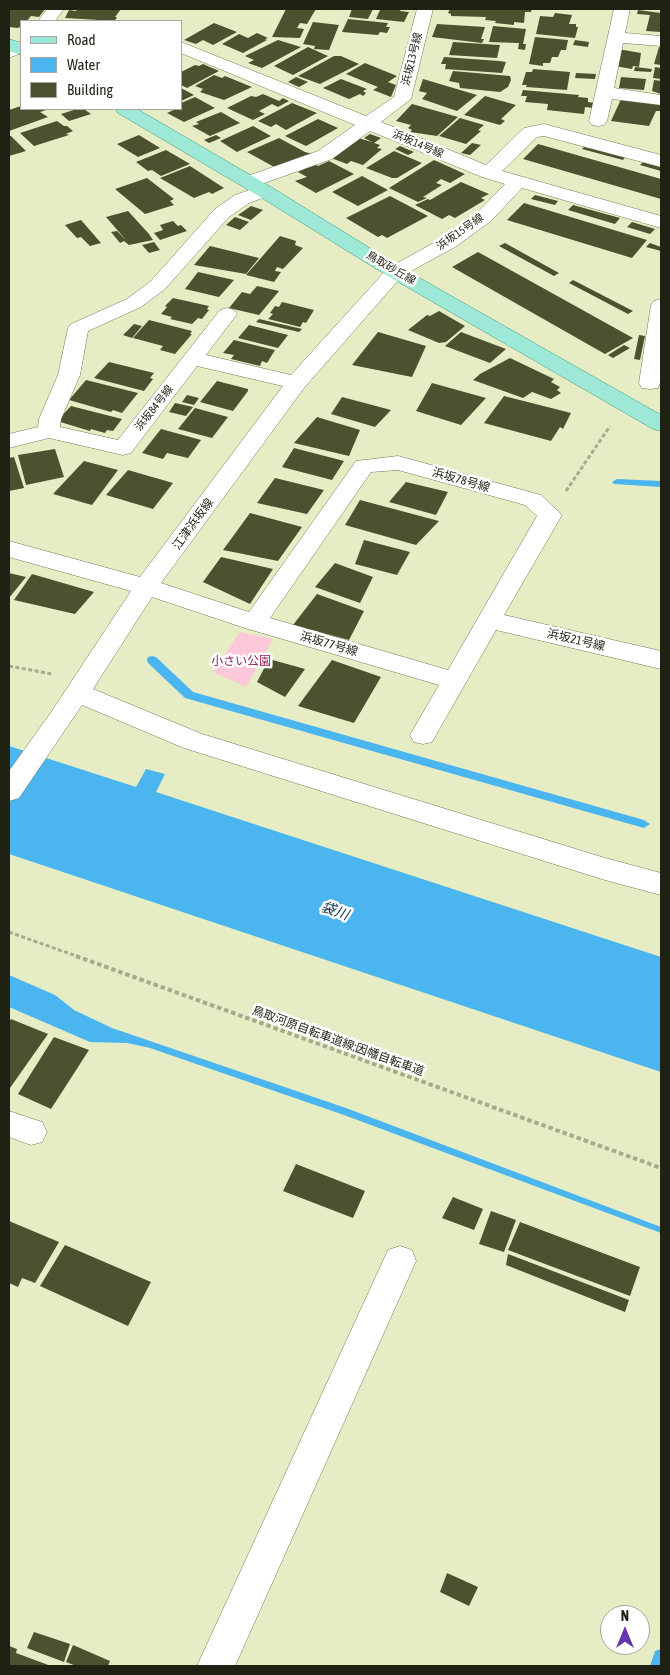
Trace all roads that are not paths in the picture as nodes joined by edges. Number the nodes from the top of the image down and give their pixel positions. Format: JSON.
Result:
{"nodes":[{"id":1,"x":56,"y":9,"type":"edge"},
{"id":2,"x":425,"y":9,"type":"edge"},
{"id":3,"x":622,"y":9,"type":"edge"},
{"id":4,"x":47,"y":20,"type":"edge"},
{"id":5,"x":616,"y":37,"type":"junction"},
{"id":6,"x":661,"y":41,"type":"edge"},
{"id":7,"x":182,"y":47,"type":"edge"},
{"id":8,"x":604,"y":92,"type":"junction"},
{"id":9,"x":661,"y":100,"type":"edge"},
{"id":10,"x":126,"y":110,"type":"edge"},
{"id":11,"x":598,"y":120,"type":"dead end"},
{"id":12,"x":371,"y":124,"type":"junction"},
{"id":13,"x":661,"y":161,"type":"edge"},
{"id":14,"x":489,"y":173,"type":"junction"},
{"id":15,"x":517,"y":182,"type":"junction"},
{"id":16,"x":257,"y":187,"type":"junction"},
{"id":17,"x":661,"y":222,"type":"edge"},
{"id":18,"x":395,"y":272,"type":"junction"},
{"id":19,"x":661,"y":305,"type":"edge"},
{"id":20,"x":227,"y":314,"type":"dead end"},
{"id":21,"x":192,"y":358,"type":"junction"},
{"id":22,"x":296,"y":383,"type":"junction"},
{"id":23,"x":650,"y":383,"type":"dead end"},
{"id":24,"x":661,"y":424,"type":"edge"},
{"id":25,"x":49,"y":431,"type":"junction"},
{"id":26,"x":9,"y":441,"type":"edge"},
{"id":27,"x":9,"y":549,"type":"edge"},
{"id":28,"x":146,"y":587,"type":"junction"},
{"id":29,"x":490,"y":620,"type":"junction"},
{"id":30,"x":254,"y":622,"type":"junction"},
{"id":31,"x":661,"y":660,"type":"edge"},
{"id":32,"x":454,"y":681,"type":"junction"},
{"id":33,"x":81,"y":687,"type":"junction"},
{"id":34,"x":423,"y":735,"type":"dead end"},
{"id":35,"x":9,"y":791,"type":"edge"},
{"id":36,"x":661,"y":884,"type":"edge"},
{"id":37,"x":400,"y":1260,"type":"dead end"},
{"id":38,"x":216,"y":1666,"type":"edge"}],
"edges":[{"from":1,"to":4,"type":"street"},
{"from":2,"to":12,"type":"street","name":"浜坂13号線"},
{"from":3,"to":5,"type":"street"},
{"from":5,"to":6,"type":"street"},
{"from":5,"to":8,"type":"street"},
{"from":7,"to":12,"type":"street","name":"浜坂14号線"},
{"from":8,"to":9,"type":"street"},
{"from":8,"to":11,"type":"street"},
{"from":10,"to":16,"type":"main road","name":"鳥取砂丘線"},
{"from":12,"to":14,"type":"street","name":"浜坂14号線"},
{"from":12,"to":16,"type":"street","name":"浜坂13号線"},
{"from":13,"to":14,"type":"street"},
{"from":14,"to":15,"type":"street","name":"浜坂14号線"},
{"from":15,"to":17,"type":"street","name":"浜坂14号線"},
{"from":15,"to":18,"type":"street","name":"浜坂15号線"},
{"from":16,"to":18,"type":"main road","name":"鳥取砂丘線"},
{"from":16,"to":25,"type":"street","name":"浜坂13号線"},
{"from":18,"to":22,"type":"street","name":"江津浜坂線"},
{"from":18,"to":24,"type":"main road","name":"鳥取砂丘線"},
{"from":19,"to":23,"type":"street"},
{"from":20,"to":21,"type":"street"},
{"from":21,"to":22,"type":"street"},
{"from":21,"to":25,"type":"street","name":"浜坂84号線"},
{"from":22,"to":28,"type":"street","name":"江津浜坂線"},
{"from":25,"to":26,"type":"street","name":"浜坂84号線"},
{"from":27,"to":28,"type":"street"},
{"from":28,"to":30,"type":"street","name":"浜坂77号線"},
{"from":28,"to":33,"type":"street","name":"江津浜坂線"},
{"from":29,"to":30,"type":"street","name":"浜坂78号線"},
{"from":29,"to":31,"type":"street","name":"浜坂21号線"},
{"from":29,"to":32,"type":"street"},
{"from":30,"to":32,"type":"street","name":"浜坂77号線"},
{"from":32,"to":34,"type":"street"},
{"from":33,"to":35,"type":"street","name":"江津浜坂線"},
{"from":33,"to":36,"type":"street"},
{"from":37,"to":38,"type":"street"}]}
